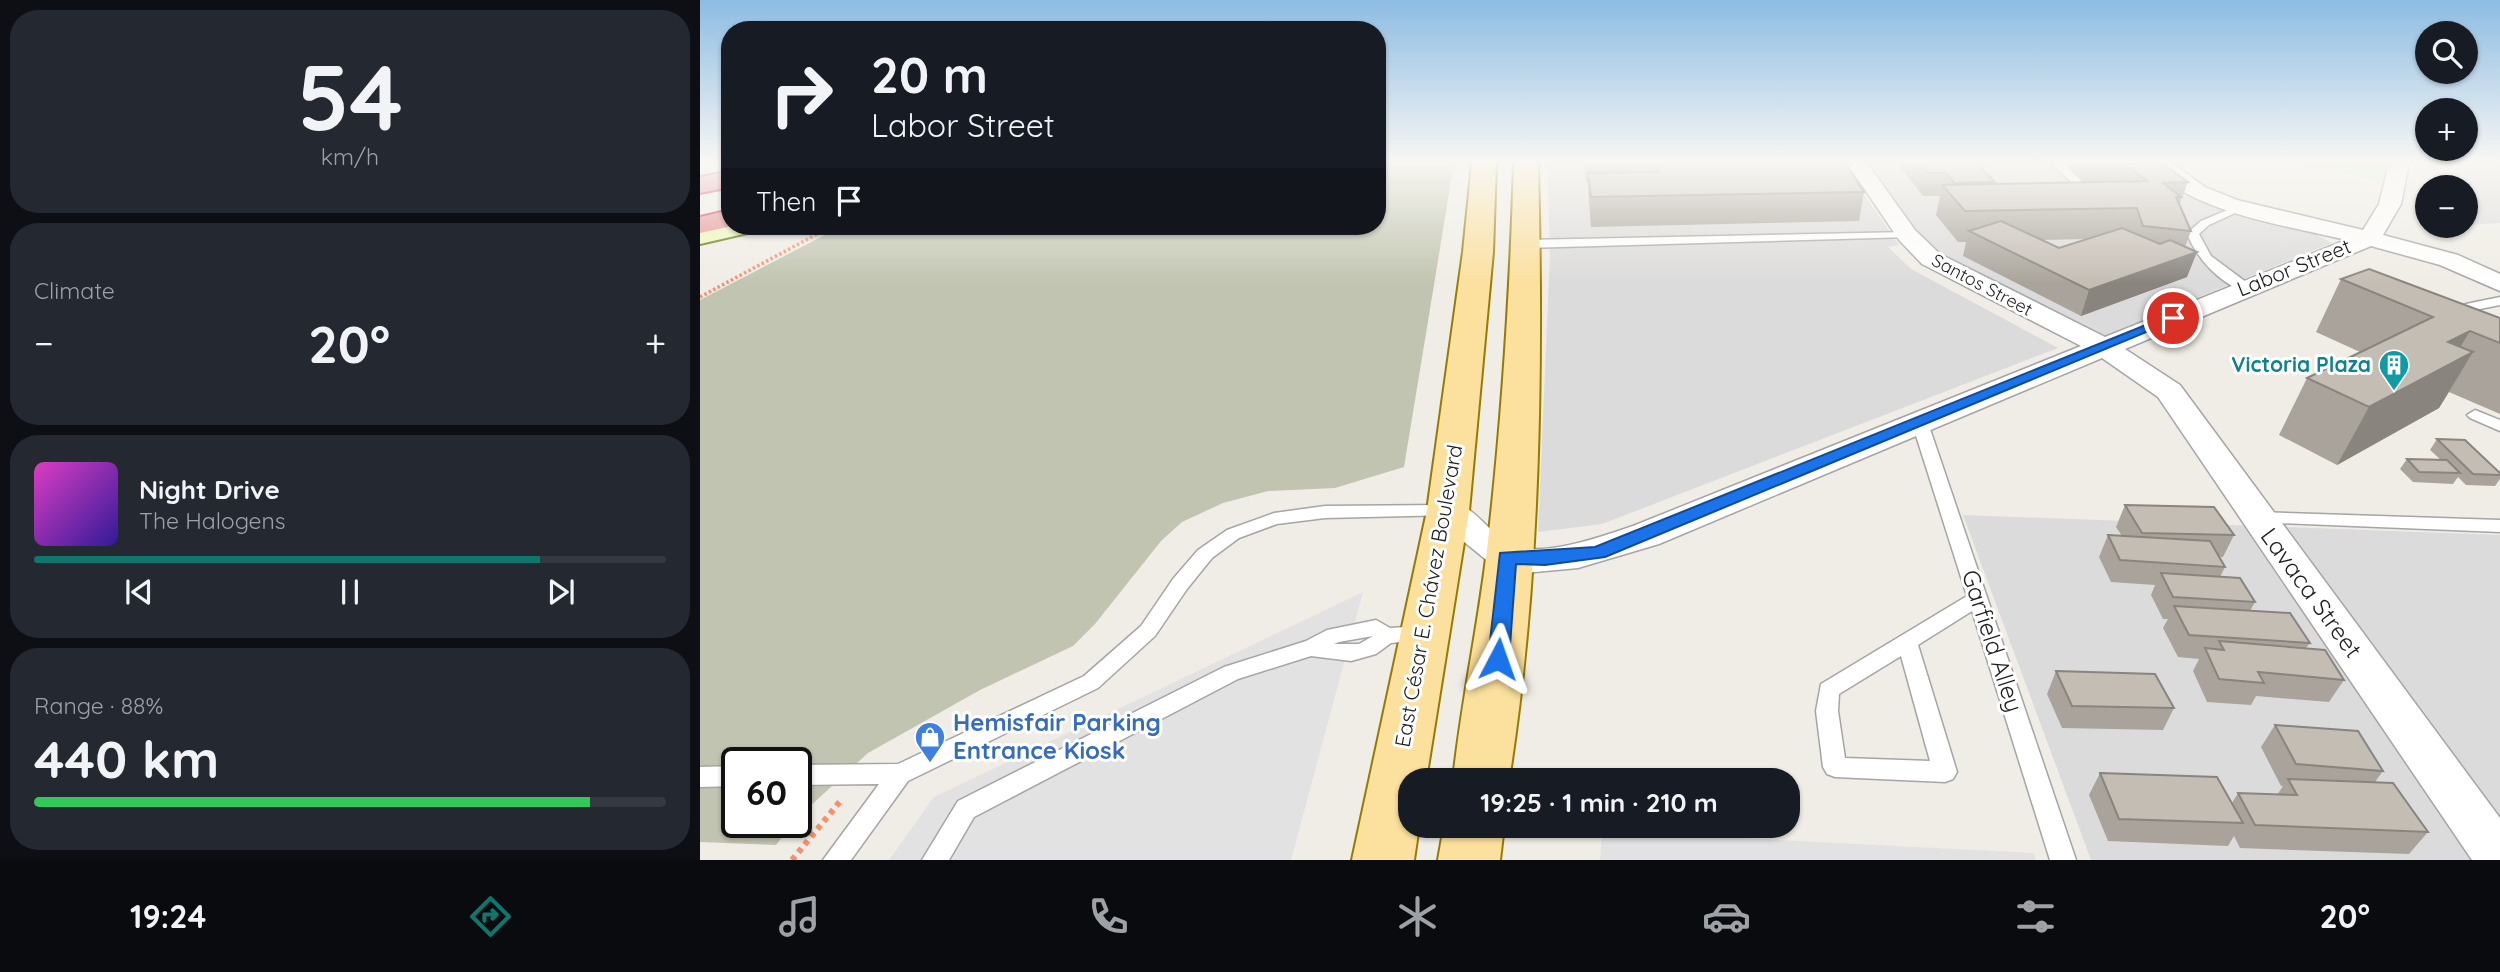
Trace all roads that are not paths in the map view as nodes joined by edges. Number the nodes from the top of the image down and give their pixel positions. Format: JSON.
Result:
{"nodes":[{"id":1,"x":1481,"y":203,"type":"edge"},
{"id":2,"x":1526,"y":203,"type":"edge"},
{"id":3,"x":1885,"y":203,"type":"edge"},
{"id":4,"x":2229,"y":203,"type":"edge"},
{"id":5,"x":2390,"y":203,"type":"edge"},
{"id":6,"x":2241,"y":208,"type":"junction"},
{"id":7,"x":721,"y":220,"type":"edge"},
{"id":8,"x":700,"y":225,"type":"edge"},
{"id":9,"x":721,"y":231,"type":"edge"},
{"id":10,"x":1907,"y":235,"type":"junction"},
{"id":11,"x":700,"y":236,"type":"edge"},
{"id":12,"x":2370,"y":238,"type":"junction"},
{"id":13,"x":1527,"y":244,"type":"junction"},
{"id":14,"x":2500,"y":283,"type":"edge"},
{"id":15,"x":2246,"y":288,"type":"junction"},
{"id":16,"x":2500,"y":301,"type":"edge"},
{"id":17,"x":2449,"y":331,"type":"edge"},
{"id":18,"x":2104,"y":347,"type":"junction"},
{"id":19,"x":2475,"y":415,"type":"dead end"},
{"id":20,"x":1920,"y":423,"type":"junction"},
{"id":21,"x":2500,"y":426,"type":"edge"},
{"id":22,"x":1448,"y":511,"type":"junction"},
{"id":23,"x":2257,"y":518,"type":"junction"},
{"id":24,"x":2500,"y":526,"type":"edge"},
{"id":25,"x":1507,"y":558,"type":"junction"},
{"id":26,"x":1978,"y":598,"type":"junction"},
{"id":27,"x":1406,"y":635,"type":"junction"},
{"id":28,"x":1907,"y":642,"type":"junction"},
{"id":29,"x":1484,"y":768,"type":"edge"},
{"id":30,"x":900,"y":774,"type":"junction"},
{"id":31,"x":812,"y":775,"type":"edge"},
{"id":32,"x":721,"y":776,"type":"edge"},
{"id":33,"x":700,"y":777,"type":"edge"},
{"id":34,"x":1473,"y":838,"type":"edge"},
{"id":35,"x":2500,"y":858,"type":"edge"},
{"id":36,"x":836,"y":860,"type":"edge"},
{"id":37,"x":935,"y":860,"type":"edge"},
{"id":38,"x":1383,"y":860,"type":"edge"},
{"id":39,"x":1469,"y":860,"type":"edge"},
{"id":40,"x":2063,"y":860,"type":"edge"}],
"edges":[{"from":1,"to":22,"type":"main road","name":"East César E. Chávez Boulevard"},
{"from":2,"to":13,"type":"main road"},
{"from":3,"to":10,"type":"street","name":"Santos Street"},
{"from":4,"to":6,"type":"street"},
{"from":5,"to":12,"type":"street","name":"Labor Street"},
{"from":6,"to":12,"type":"street"},
{"from":6,"to":15,"type":"lane"},
{"from":7,"to":8,"type":"highway"},
{"from":9,"to":11,"type":"main road"},
{"from":10,"to":13,"type":"lane"},
{"from":10,"to":18,"type":"street","name":"Santos Street"},
{"from":12,"to":14,"type":"street"},
{"from":12,"to":15,"type":"street","name":"Labor Street"},
{"from":13,"to":25,"type":"main road"},
{"from":15,"to":18,"type":"street","name":"Labor Street"},
{"from":16,"to":17,"type":"lane"},
{"from":18,"to":20,"type":"street","name":"Labor Street"},
{"from":18,"to":23,"type":"street","name":"Lavaca Street"},
{"from":19,"to":21,"type":"lane"},
{"from":20,"to":25,"type":"street","name":"Labor Street"},
{"from":20,"to":26,"type":"lane","name":"Garfield Alley"},
{"from":22,"to":25,"type":"street"},
{"from":22,"to":27,"type":"main road","name":"East César E. Chávez Boulevard"},
{"from":22,"to":30,"type":"lane"},
{"from":23,"to":24,"type":"lane"},
{"from":23,"to":35,"type":"street","name":"Lavaca Street"},
{"from":25,"to":29,"type":"main road"},
{"from":26,"to":28,"type":"lane"},
{"from":26,"to":40,"type":"lane","name":"Garfield Alley"},
{"from":27,"to":37,"type":"lane"},
{"from":27,"to":38,"type":"main road","name":"East César E. Chávez Boulevard"},
{"from":28,"to":28,"type":"lane"},
{"from":30,"to":31,"type":"lane"},
{"from":30,"to":36,"type":"lane"},
{"from":32,"to":33,"type":"lane"},
{"from":34,"to":39,"type":"main road"}]}
